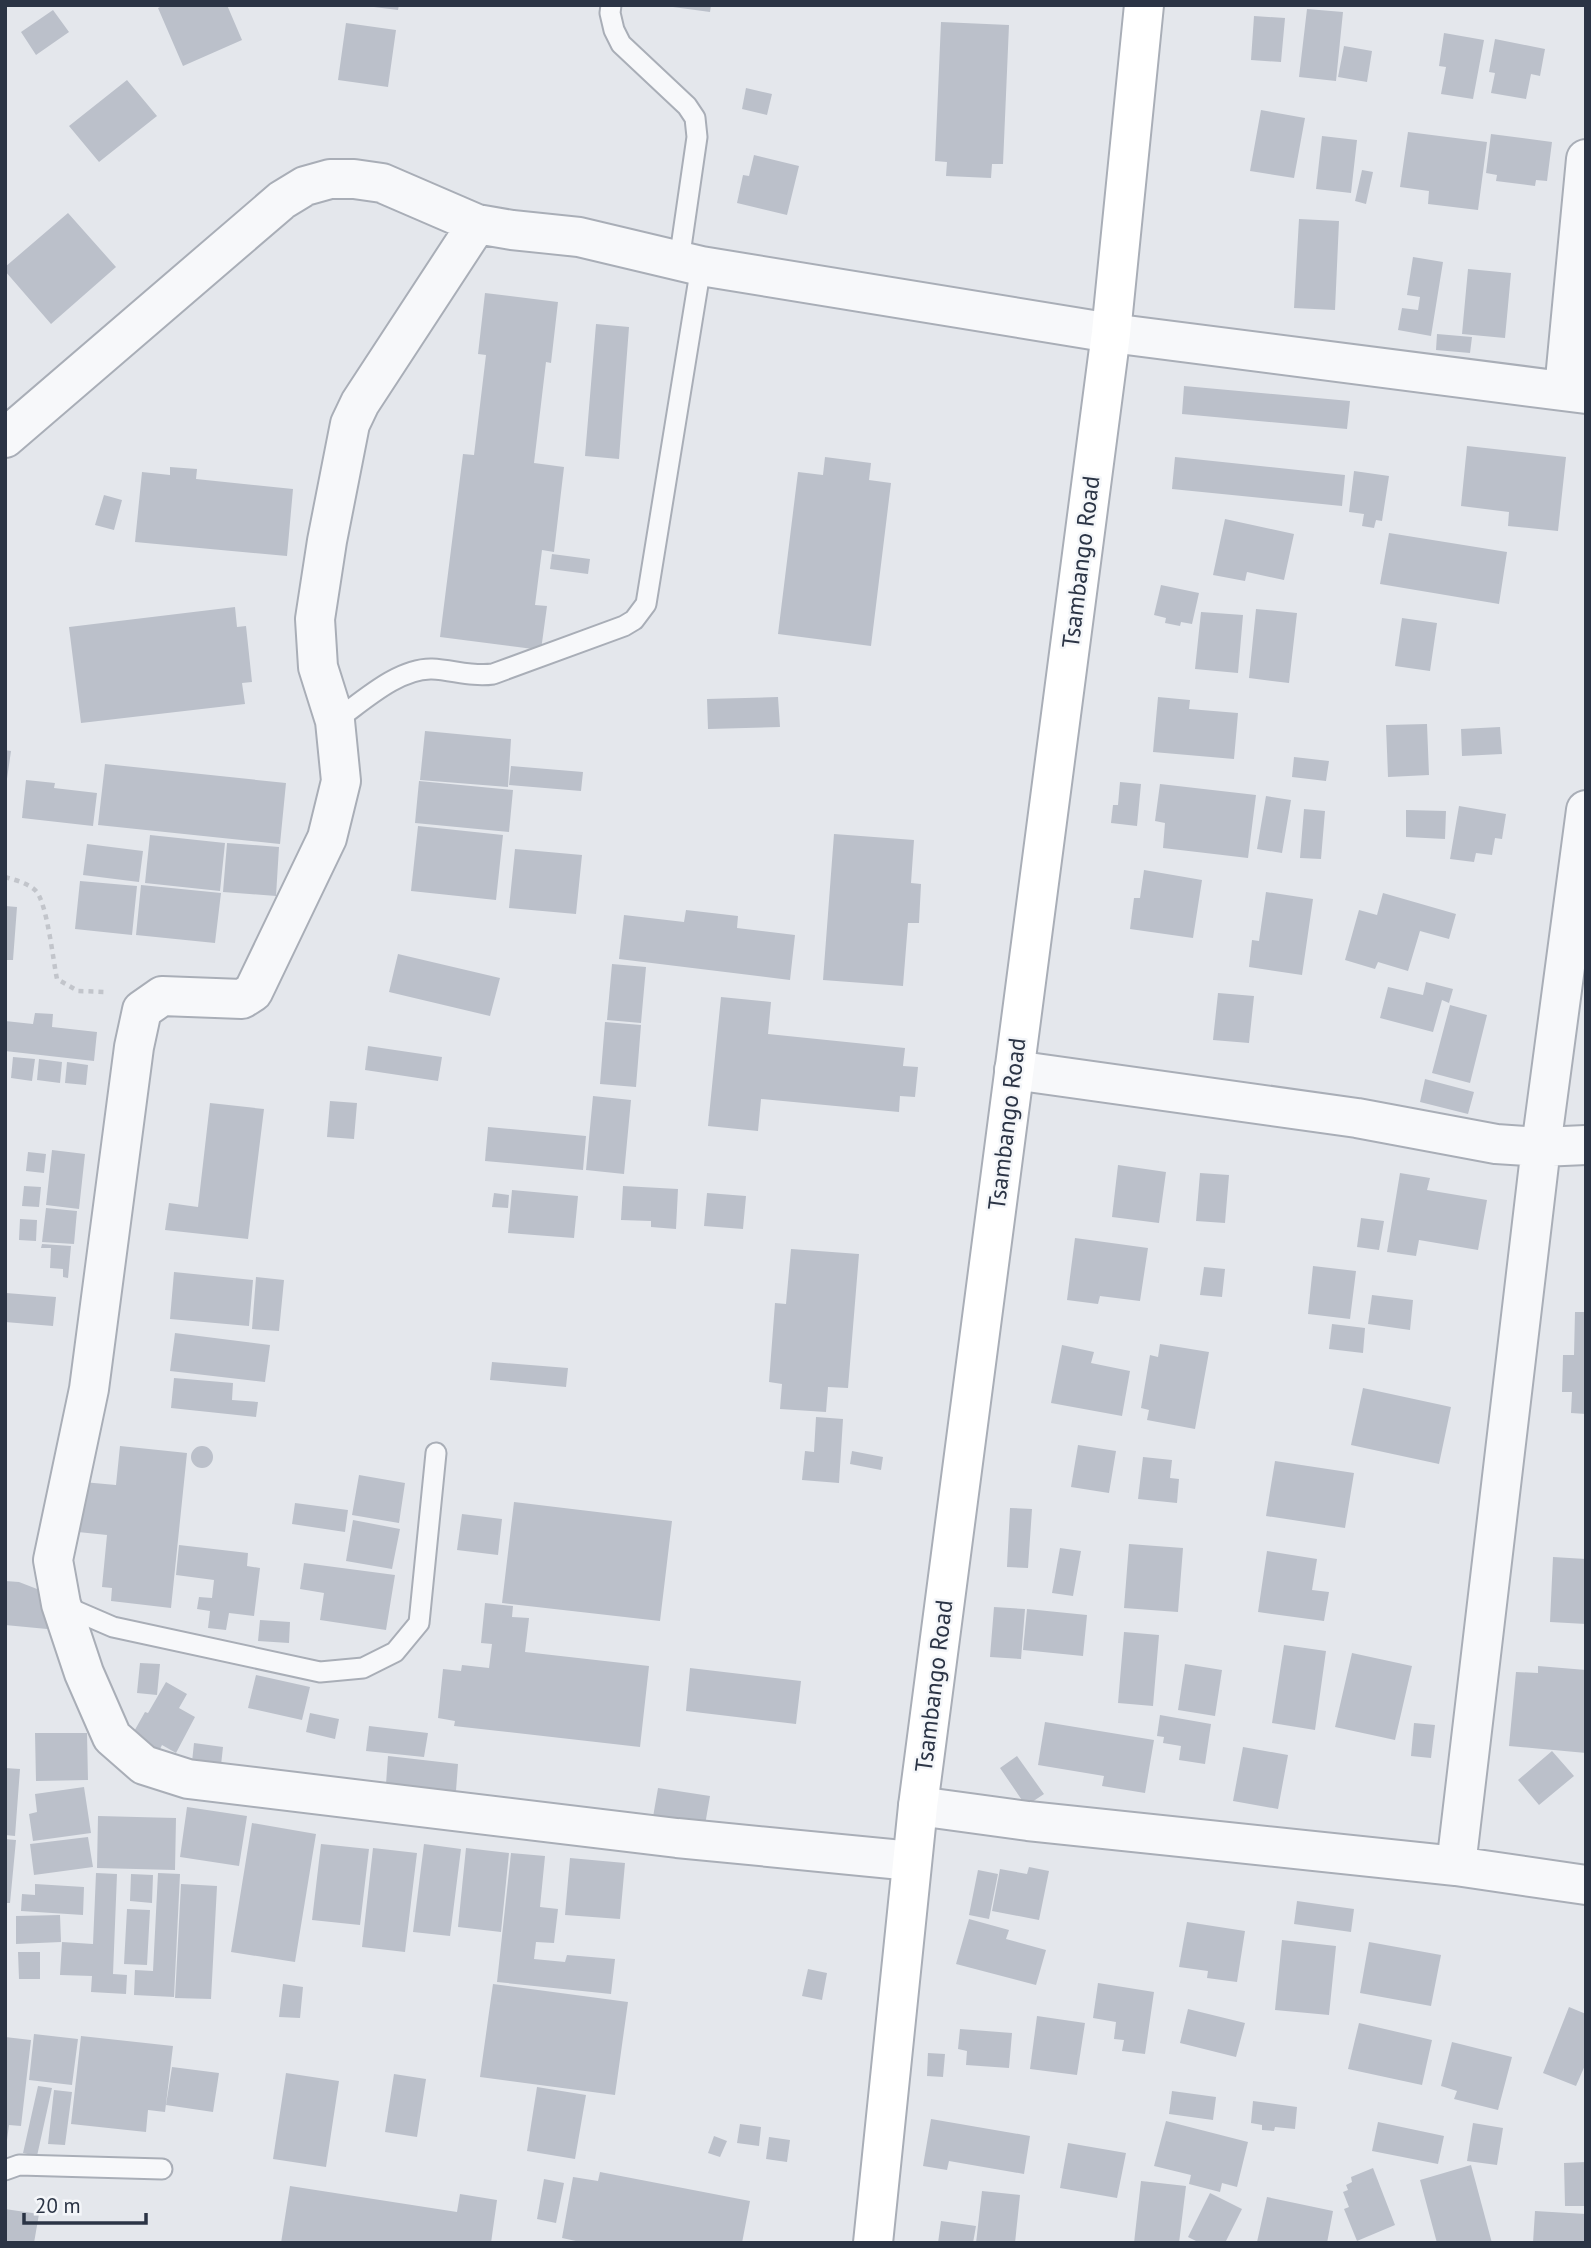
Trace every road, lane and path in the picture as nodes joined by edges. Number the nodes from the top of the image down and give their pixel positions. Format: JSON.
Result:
{"nodes":[{"id":1,"x":611,"y":5,"type":"edge"},
{"id":2,"x":1144,"y":5,"type":"edge"},
{"id":3,"x":1586,"y":159,"type":"edge"},
{"id":4,"x":477,"y":224,"type":"junction"},
{"id":5,"x":690,"y":264,"type":"junction"},
{"id":6,"x":1111,"y":333,"type":"junction"},
{"id":7,"x":1575,"y":392,"type":"edge"},
{"id":8,"x":5,"y":438,"type":"edge"},
{"id":9,"x":335,"y":721,"type":"junction"},
{"id":10,"x":1586,"y":810,"type":"edge"},
{"id":11,"x":5,"y":877,"type":"edge"},
{"id":12,"x":162,"y":996,"type":"junction"},
{"id":13,"x":1014,"y":1070,"type":"junction"},
{"id":14,"x":1586,"y":1145,"type":"edge"},
{"id":15,"x":1541,"y":1147,"type":"junction"},
{"id":16,"x":436,"y":1453,"type":"dead end"},
{"id":17,"x":61,"y":1604,"type":"junction"},
{"id":18,"x":918,"y":1806,"type":"junction"},
{"id":19,"x":912,"y":1861,"type":"junction"},
{"id":20,"x":1456,"y":1866,"type":"junction"},
{"id":21,"x":1586,"y":1885,"type":"edge"},
{"id":22,"x":162,"y":2169,"type":"dead end"},
{"id":23,"x":5,"y":2170,"type":"edge"},
{"id":24,"x":873,"y":2243,"type":"edge"}],
"edges":[{"from":1,"to":5,"type":"lane"},
{"from":2,"to":6,"type":"street","name":"Tsambango Road"},
{"from":3,"to":7,"type":"street"},
{"from":4,"to":5,"type":"street"},
{"from":4,"to":8,"type":"street"},
{"from":4,"to":9,"type":"street"},
{"from":5,"to":6,"type":"street"},
{"from":5,"to":9,"type":"lane"},
{"from":6,"to":7,"type":"street"},
{"from":6,"to":13,"type":"street","name":"Tsambango Road"},
{"from":9,"to":12,"type":"street"},
{"from":10,"to":15,"type":"street"},
{"from":11,"to":12,"type":"path"},
{"from":12,"to":17,"type":"street"},
{"from":13,"to":15,"type":"street"},
{"from":13,"to":18,"type":"street","name":"Tsambango Road"},
{"from":14,"to":15,"type":"street"},
{"from":15,"to":20,"type":"street"},
{"from":16,"to":17,"type":"lane"},
{"from":17,"to":19,"type":"street"},
{"from":18,"to":19,"type":"street","name":"Tsambango Road"},
{"from":18,"to":20,"type":"street"},
{"from":19,"to":24,"type":"street","name":"Tsambango Road"},
{"from":20,"to":21,"type":"street"},
{"from":22,"to":23,"type":"lane"}]}
